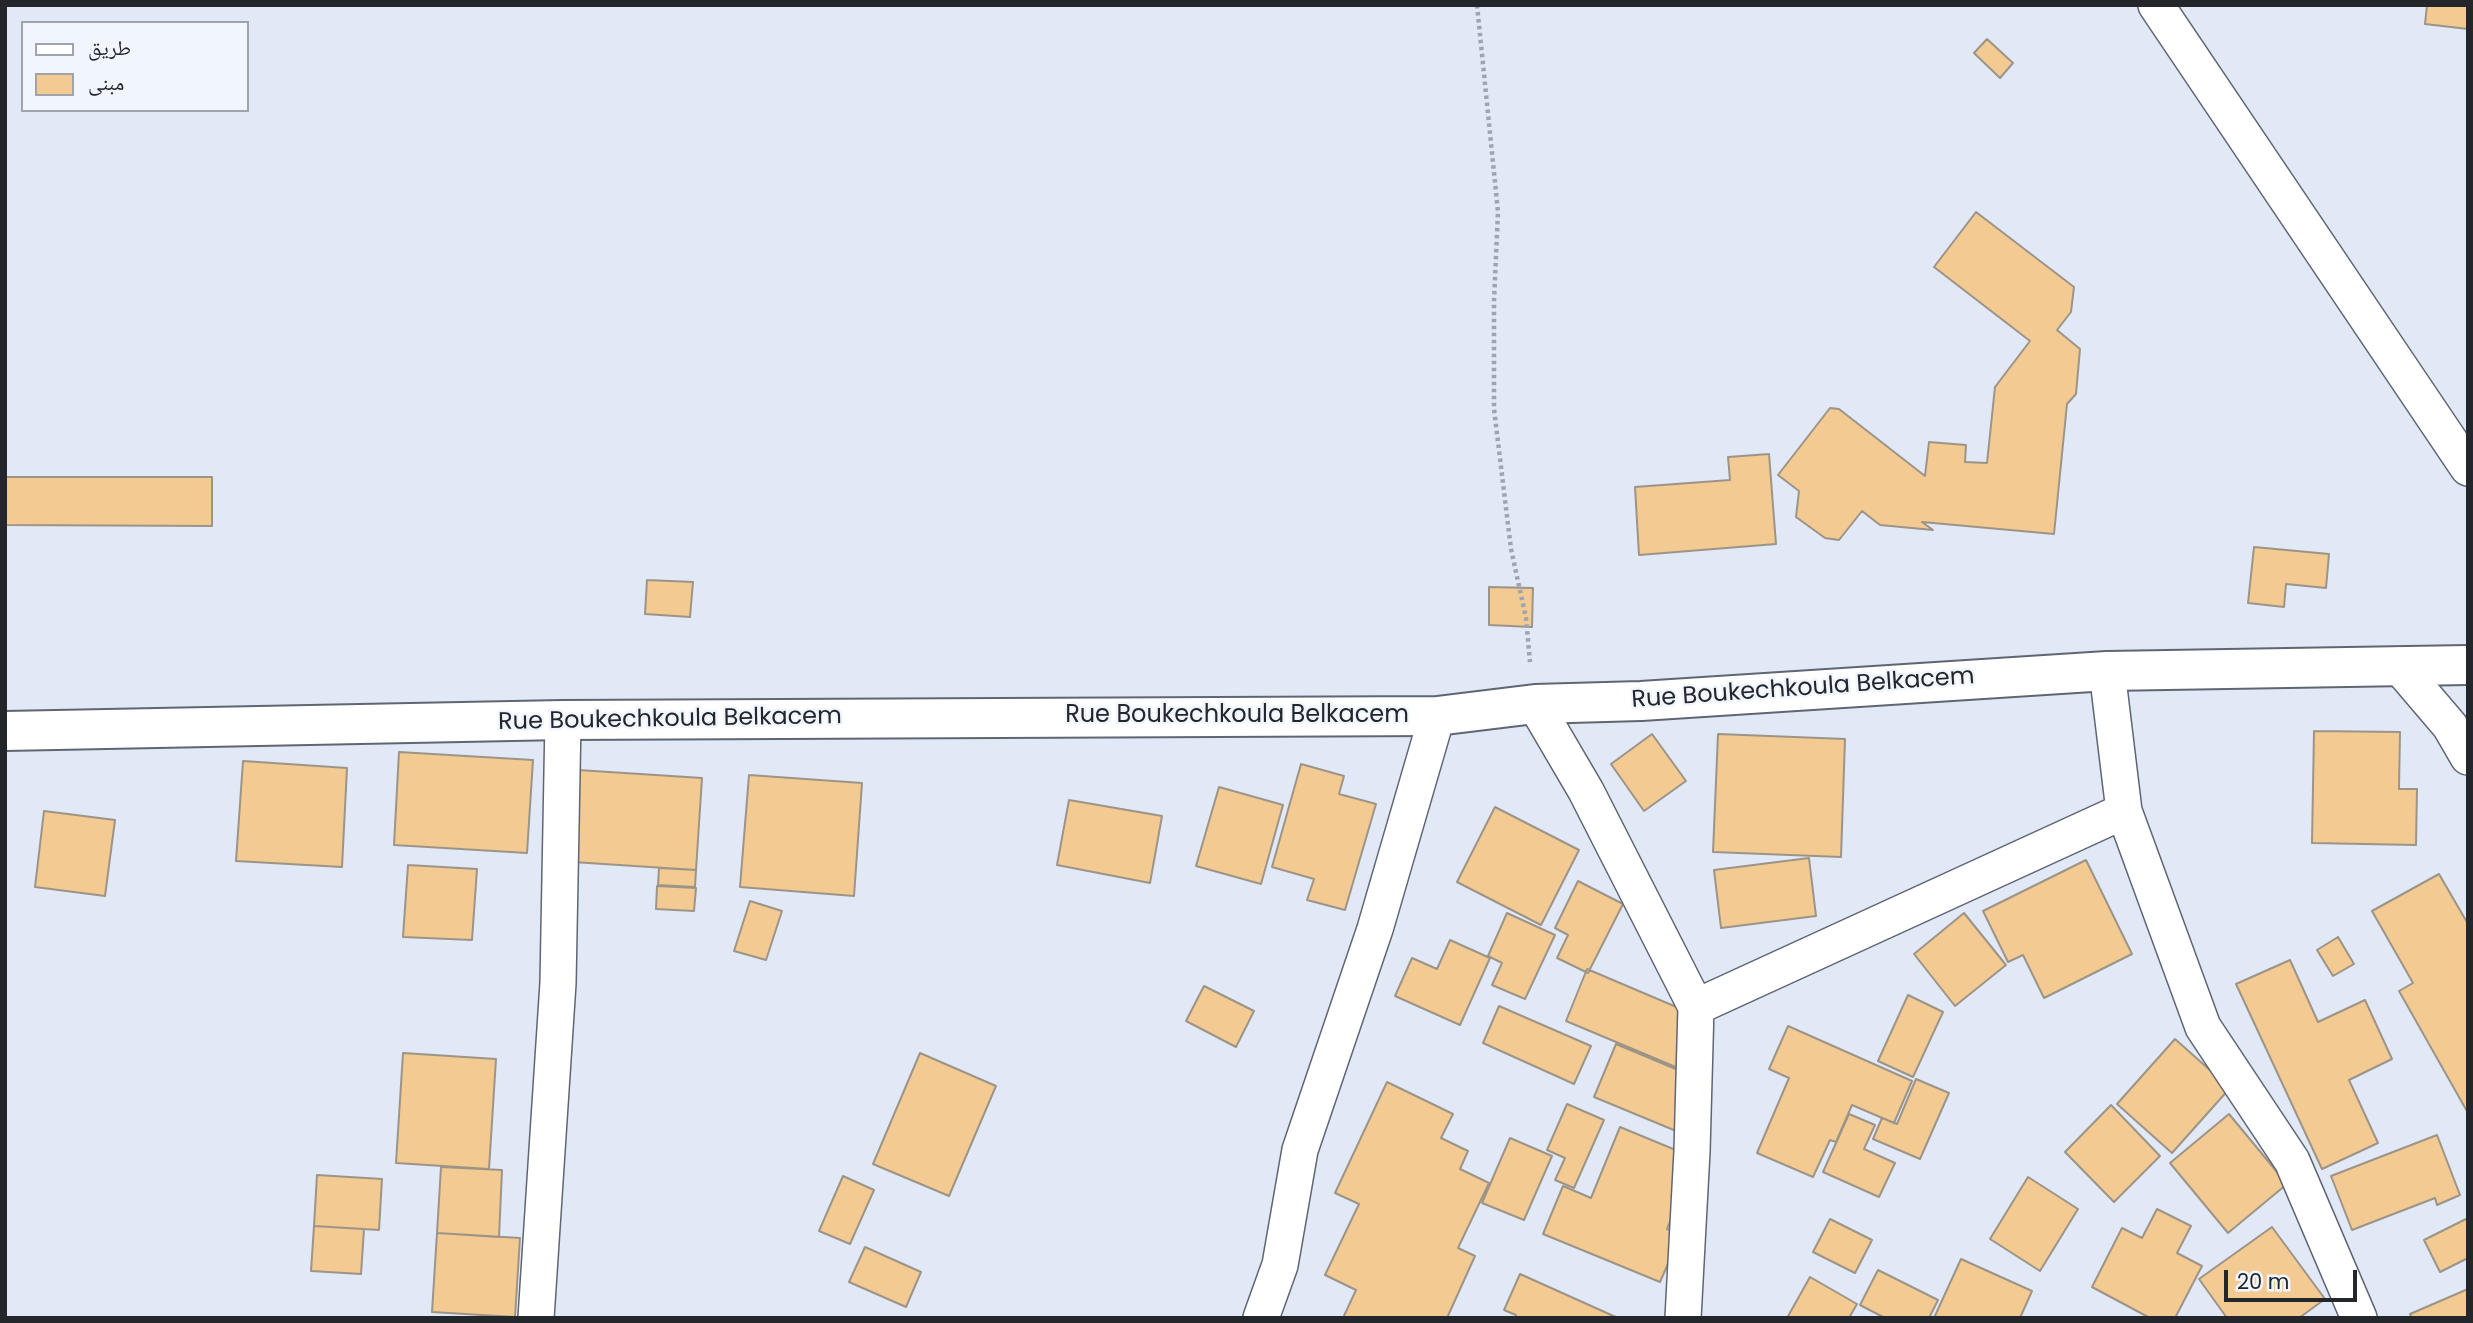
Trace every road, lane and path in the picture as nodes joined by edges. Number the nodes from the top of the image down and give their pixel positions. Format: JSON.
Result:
{"nodes":[{"id":1,"x":1477,"y":5,"type":"edge"},
{"id":2,"x":2156,"y":5,"type":"edge"},
{"id":3,"x":2468,"y":468,"type":"edge"},
{"id":4,"x":2398,"y":665,"type":"junction"},
{"id":5,"x":2468,"y":665,"type":"edge"},
{"id":6,"x":2107,"y":671,"type":"junction"},
{"id":7,"x":1535,"y":704,"type":"junction"},
{"id":8,"x":1437,"y":716,"type":"junction"},
{"id":9,"x":563,"y":720,"type":"junction"},
{"id":10,"x":5,"y":731,"type":"edge"},
{"id":11,"x":2468,"y":757,"type":"edge"},
{"id":12,"x":2124,"y":811,"type":"junction"},
{"id":13,"x":1696,"y":1007,"type":"junction"},
{"id":14,"x":536,"y":1318,"type":"edge"},
{"id":15,"x":1261,"y":1318,"type":"edge"},
{"id":16,"x":1683,"y":1318,"type":"edge"},
{"id":17,"x":2359,"y":1318,"type":"edge"}],
"edges":[{"from":1,"to":7,"type":"path"},
{"from":2,"to":3,"type":"street"},
{"from":4,"to":5,"type":"street","name":"Rue Boukechkoula Belkacem"},
{"from":4,"to":6,"type":"street","name":"Rue Boukechkoula Belkacem"},
{"from":4,"to":11,"type":"street"},
{"from":6,"to":7,"type":"street","name":"Rue Boukechkoula Belkacem"},
{"from":6,"to":12,"type":"street"},
{"from":7,"to":8,"type":"street","name":"Rue Boukechkoula Belkacem"},
{"from":7,"to":13,"type":"street"},
{"from":8,"to":9,"type":"street","name":"Rue Boukechkoula Belkacem"},
{"from":8,"to":15,"type":"street"},
{"from":9,"to":10,"type":"street","name":"Rue Boukechkoula Belkacem"},
{"from":9,"to":14,"type":"street"},
{"from":12,"to":13,"type":"street"},
{"from":12,"to":17,"type":"street"},
{"from":13,"to":16,"type":"street"}]}
